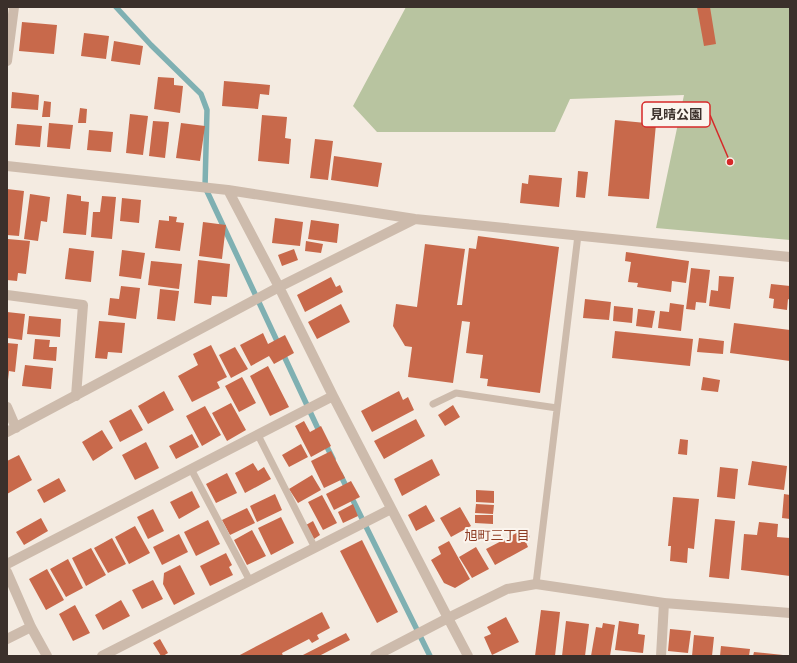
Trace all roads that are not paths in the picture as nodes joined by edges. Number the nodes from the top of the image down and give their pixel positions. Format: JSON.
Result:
{"nodes":[{"id":1,"x":14,"y":7,"type":"edge"},
{"id":2,"x":7,"y":61,"type":"edge"},
{"id":3,"x":7,"y":166,"type":"edge"},
{"id":4,"x":228,"y":190,"type":"junction"},
{"id":5,"x":415,"y":219,"type":"junction"},
{"id":6,"x":578,"y":235,"type":"junction"},
{"id":7,"x":790,"y":257,"type":"edge"},
{"id":8,"x":279,"y":287,"type":"junction"},
{"id":9,"x":7,"y":295,"type":"edge"},
{"id":10,"x":76,"y":396,"type":"junction"},
{"id":11,"x":333,"y":396,"type":"junction"},
{"id":12,"x":433,"y":404,"type":"dead end"},
{"id":13,"x":7,"y":408,"type":"edge"},
{"id":14,"x":557,"y":408,"type":"junction"},
{"id":15,"x":11,"y":430,"type":"edge"},
{"id":16,"x":258,"y":435,"type":"junction"},
{"id":17,"x":191,"y":469,"type":"junction"},
{"id":18,"x":391,"y":509,"type":"junction"},
{"id":19,"x":315,"y":548,"type":"junction"},
{"id":20,"x":7,"y":564,"type":"edge"},
{"id":21,"x":7,"y":572,"type":"edge"},
{"id":22,"x":250,"y":581,"type":"junction"},
{"id":23,"x":536,"y":584,"type":"junction"},
{"id":24,"x":664,"y":603,"type":"junction"},
{"id":25,"x":790,"y":613,"type":"edge"},
{"id":26,"x":448,"y":618,"type":"junction"},
{"id":27,"x":32,"y":627,"type":"junction"},
{"id":28,"x":7,"y":639,"type":"edge"},
{"id":29,"x":47,"y":656,"type":"edge"},
{"id":30,"x":102,"y":656,"type":"edge"},
{"id":31,"x":375,"y":656,"type":"edge"},
{"id":32,"x":468,"y":656,"type":"edge"},
{"id":33,"x":661,"y":656,"type":"edge"}],
"edges":[{"from":1,"to":2,"type":"street"},
{"from":3,"to":4,"type":"street"},
{"from":4,"to":5,"type":"street"},
{"from":4,"to":8,"type":"street"},
{"from":5,"to":6,"type":"street"},
{"from":5,"to":8,"type":"street"},
{"from":6,"to":7,"type":"street"},
{"from":6,"to":14,"type":"lane"},
{"from":8,"to":10,"type":"street"},
{"from":8,"to":11,"type":"street"},
{"from":9,"to":10,"type":"street"},
{"from":10,"to":15,"type":"street"},
{"from":11,"to":16,"type":"street"},
{"from":11,"to":18,"type":"street"},
{"from":12,"to":14,"type":"lane"},
{"from":13,"to":15,"type":"street"},
{"from":14,"to":23,"type":"lane"},
{"from":16,"to":17,"type":"street"},
{"from":16,"to":19,"type":"lane"},
{"from":17,"to":20,"type":"street"},
{"from":17,"to":22,"type":"lane"},
{"from":18,"to":19,"type":"street"},
{"from":18,"to":26,"type":"street"},
{"from":19,"to":22,"type":"street"},
{"from":21,"to":27,"type":"street"},
{"from":22,"to":30,"type":"street"},
{"from":23,"to":24,"type":"street"},
{"from":23,"to":26,"type":"street"},
{"from":24,"to":25,"type":"street"},
{"from":24,"to":33,"type":"street"},
{"from":26,"to":31,"type":"street"},
{"from":26,"to":32,"type":"street"},
{"from":27,"to":28,"type":"street"},
{"from":27,"to":29,"type":"street"}]}
